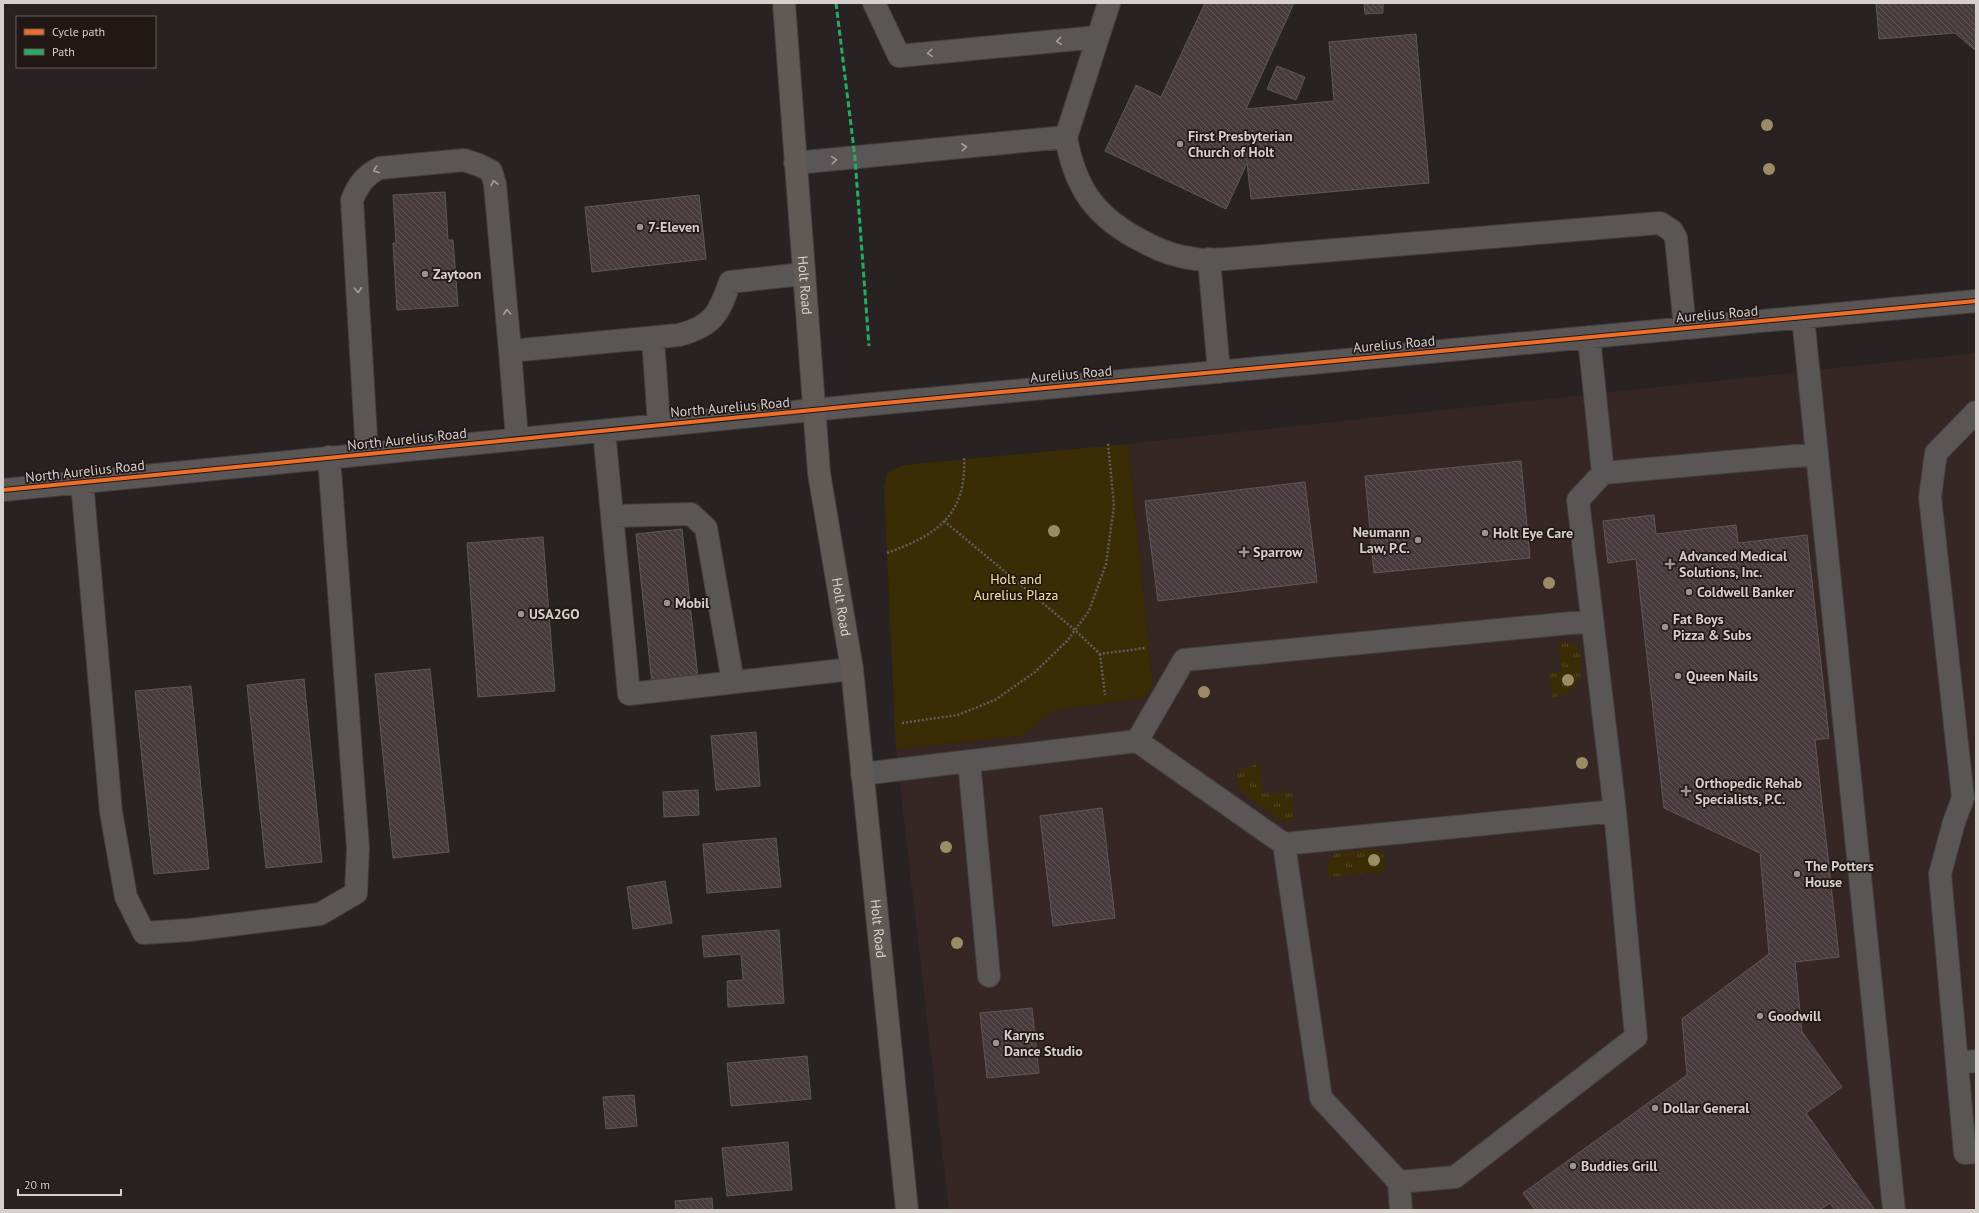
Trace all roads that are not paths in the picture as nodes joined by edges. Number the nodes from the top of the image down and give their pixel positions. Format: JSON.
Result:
{"nodes":[{"id":1,"x":784,"y":3,"type":"edge"},
{"id":2,"x":874,"y":3,"type":"edge"},
{"id":3,"x":1109,"y":3,"type":"edge"},
{"id":4,"x":1098,"y":37,"type":"junction"},
{"id":5,"x":1066,"y":137,"type":"junction"},
{"id":6,"x":795,"y":163,"type":"junction"},
{"id":7,"x":1209,"y":259,"type":"junction"},
{"id":8,"x":803,"y":274,"type":"junction"},
{"id":9,"x":1976,"y":301,"type":"edge"},
{"id":10,"x":1803,"y":317,"type":"junction"},
{"id":11,"x":1685,"y":328,"type":"junction"},
{"id":12,"x":1589,"y":337,"type":"junction"},
{"id":13,"x":653,"y":338,"type":"junction"},
{"id":14,"x":510,"y":351,"type":"junction"},
{"id":15,"x":1219,"y":372,"type":"junction"},
{"id":16,"x":814,"y":410,"type":"junction"},
{"id":17,"x":1976,"y":412,"type":"edge"},
{"id":18,"x":659,"y":425,"type":"junction"},
{"id":19,"x":604,"y":431,"type":"junction"},
{"id":20,"x":517,"y":439,"type":"junction"},
{"id":21,"x":367,"y":454,"type":"junction"},
{"id":22,"x":1817,"y":454,"type":"junction"},
{"id":23,"x":329,"y":458,"type":"junction"},
{"id":24,"x":1603,"y":473,"type":"junction"},
{"id":25,"x":82,"y":482,"type":"junction"},
{"id":26,"x":3,"y":490,"type":"edge"},
{"id":27,"x":612,"y":516,"type":"junction"},
{"id":28,"x":1592,"y":621,"type":"junction"},
{"id":29,"x":852,"y":669,"type":"junction"},
{"id":30,"x":733,"y":682,"type":"junction"},
{"id":31,"x":1137,"y":741,"type":"junction"},
{"id":32,"x":970,"y":761,"type":"junction"},
{"id":33,"x":862,"y":774,"type":"junction"},
{"id":34,"x":1969,"y":797,"type":"edge"},
{"id":35,"x":1615,"y":811,"type":"junction"},
{"id":36,"x":1284,"y":844,"type":"junction"},
{"id":37,"x":989,"y":976,"type":"dead end"},
{"id":38,"x":1967,"y":1062,"type":"edge"},
{"id":39,"x":1976,"y":1152,"type":"edge"},
{"id":40,"x":1399,"y":1182,"type":"junction"},
{"id":41,"x":907,"y":1210,"type":"edge"},
{"id":42,"x":1401,"y":1210,"type":"edge"},
{"id":43,"x":1894,"y":1210,"type":"edge"}],
"edges":[{"from":1,"to":6,"type":"main road","name":"Holt Road"},
{"from":4,"to":2,"type":"street","one_way":true},
{"from":3,"to":4,"type":"street"},
{"from":4,"to":5,"type":"street"},
{"from":6,"to":5,"type":"street","one_way":true},
{"from":5,"to":7,"type":"street"},
{"from":6,"to":8,"type":"main road","name":"Holt Road"},
{"from":7,"to":11,"type":"street"},
{"from":7,"to":15,"type":"street"},
{"from":8,"to":13,"type":"street"},
{"from":8,"to":16,"type":"main road","name":"Holt Road"},
{"from":9,"to":10,"type":"street","name":"Aurelius Road"},
{"from":10,"to":11,"type":"street","name":"Aurelius Road"},
{"from":10,"to":22,"type":"street"},
{"from":11,"to":12,"type":"street","name":"Aurelius Road"},
{"from":12,"to":15,"type":"street","name":"Aurelius Road"},
{"from":12,"to":24,"type":"street"},
{"from":13,"to":14,"type":"street"},
{"from":13,"to":18,"type":"street"},
{"from":14,"to":20,"type":"street"},
{"from":14,"to":21,"type":"street","one_way":true},
{"from":15,"to":16,"type":"street","name":"Aurelius Road"},
{"from":16,"to":18,"type":"street","name":"North Aurelius Road"},
{"from":16,"to":29,"type":"main road","name":"Holt Road"},
{"from":17,"to":34,"type":"street"},
{"from":18,"to":19,"type":"street","name":"North Aurelius Road"},
{"from":19,"to":20,"type":"street","name":"North Aurelius Road"},
{"from":19,"to":27,"type":"street"},
{"from":20,"to":21,"type":"street","name":"North Aurelius Road"},
{"from":21,"to":23,"type":"street","name":"North Aurelius Road"},
{"from":22,"to":24,"type":"street"},
{"from":22,"to":43,"type":"street"},
{"from":23,"to":25,"type":"street","name":"North Aurelius Road"},
{"from":23,"to":25,"type":"street"},
{"from":24,"to":28,"type":"street"},
{"from":25,"to":26,"type":"street","name":"North Aurelius Road"},
{"from":27,"to":30,"type":"street"},
{"from":27,"to":30,"type":"street"},
{"from":28,"to":31,"type":"street"},
{"from":28,"to":35,"type":"street"},
{"from":29,"to":30,"type":"street"},
{"from":29,"to":33,"type":"main road","name":"Holt Road"},
{"from":31,"to":32,"type":"street"},
{"from":31,"to":36,"type":"street"},
{"from":32,"to":33,"type":"street"},
{"from":32,"to":37,"type":"street"},
{"from":33,"to":41,"type":"main road","name":"Holt Road"},
{"from":34,"to":38,"type":"street"},
{"from":35,"to":36,"type":"street"},
{"from":35,"to":40,"type":"street"},
{"from":36,"to":40,"type":"street"},
{"from":38,"to":39,"type":"street"},
{"from":40,"to":42,"type":"street"}]}
